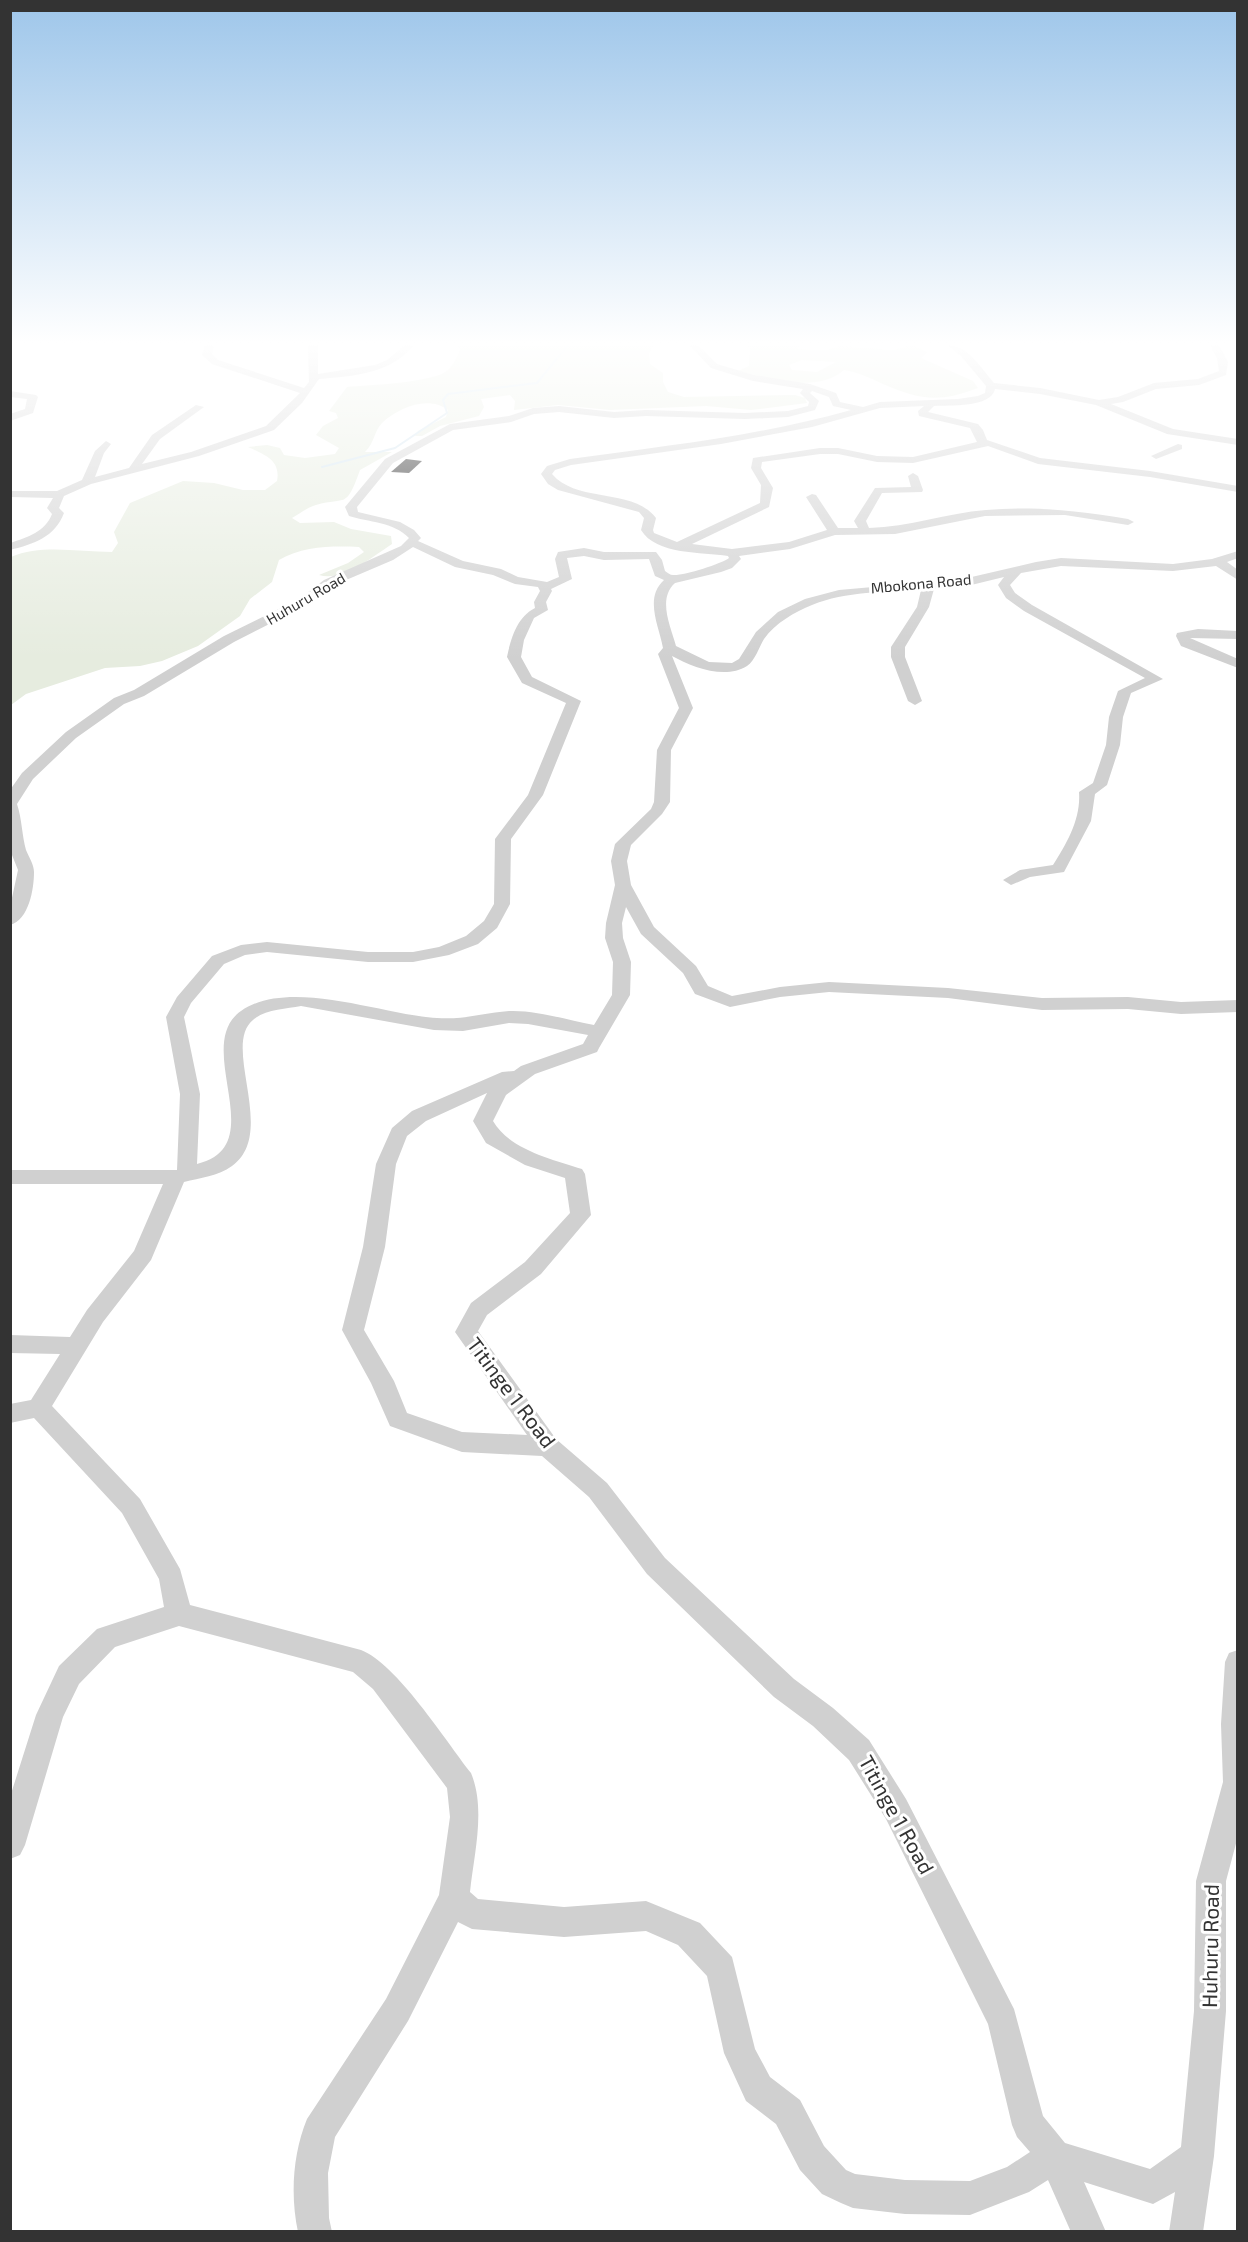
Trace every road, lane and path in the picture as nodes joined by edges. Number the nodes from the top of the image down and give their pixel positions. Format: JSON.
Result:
{"nodes":[{"id":1,"x":103,"y":450,"type":"edge"},
{"id":2,"x":147,"y":450,"type":"edge"},
{"id":3,"x":208,"y":450,"type":"edge"},
{"id":4,"x":409,"y":450,"type":"edge"},
{"id":5,"x":659,"y":450,"type":"edge"},
{"id":6,"x":959,"y":450,"type":"edge"},
{"id":7,"x":1009,"y":450,"type":"edge"},
{"id":8,"x":1175,"y":450,"type":"edge"},
{"id":9,"x":1214,"y":450,"type":"edge"},
{"id":10,"x":1238,"y":452,"type":"edge"},
{"id":11,"x":1156,"y":456,"type":"dead end"},
{"id":12,"x":133,"y":470,"type":"junction"},
{"id":13,"x":912,"y":476,"type":"dead end"},
{"id":14,"x":87,"y":482,"type":"junction"},
{"id":15,"x":1238,"y":489,"type":"edge"},
{"id":16,"x":10,"y":494,"type":"edge"},
{"id":17,"x":59,"y":494,"type":"junction"},
{"id":18,"x":812,"y":497,"type":"dead end"},
{"id":19,"x":53,"y":508,"type":"junction"},
{"id":20,"x":1128,"y":522,"type":"dead end"},
{"id":21,"x":22,"y":531,"type":"dead end"},
{"id":22,"x":834,"y":532,"type":"junction"},
{"id":23,"x":865,"y":532,"type":"junction"},
{"id":24,"x":411,"y":543,"type":"junction"},
{"id":25,"x":678,"y":546,"type":"junction"},
{"id":26,"x":10,"y":547,"type":"edge"},
{"id":27,"x":732,"y":553,"type":"junction"},
{"id":28,"x":1238,"y":554,"type":"edge"},
{"id":29,"x":1217,"y":561,"type":"junction"},
{"id":30,"x":1017,"y":570,"type":"junction"},
{"id":31,"x":1238,"y":576,"type":"edge"},
{"id":32,"x":673,"y":580,"type":"junction"},
{"id":33,"x":929,"y":585,"type":"junction"},
{"id":34,"x":544,"y":587,"type":"junction"},
{"id":35,"x":1238,"y":635,"type":"edge"},
{"id":36,"x":670,"y":648,"type":"junction"},
{"id":37,"x":1238,"y":664,"type":"edge"},
{"id":38,"x":915,"y":701,"type":"dead end"},
{"id":39,"x":10,"y":805,"type":"edge"},
{"id":40,"x":1011,"y":880,"type":"dead end"},
{"id":41,"x":623,"y":885,"type":"junction"},
{"id":42,"x":10,"y":920,"type":"edge"},
{"id":43,"x":1238,"y":1006,"type":"edge"},
{"id":44,"x":600,"y":1032,"type":"junction"},
{"id":45,"x":528,"y":1070,"type":"junction"},
{"id":46,"x":182,"y":1175,"type":"junction"},
{"id":47,"x":10,"y":1177,"type":"edge"},
{"id":48,"x":10,"y":1344,"type":"edge"},
{"id":49,"x":77,"y":1346,"type":"junction"},
{"id":50,"x":39,"y":1408,"type":"junction"},
{"id":51,"x":10,"y":1414,"type":"edge"},
{"id":52,"x":548,"y":1446,"type":"junction"},
{"id":53,"x":179,"y":1614,"type":"junction"},
{"id":54,"x":1238,"y":1662,"type":"edge"},
{"id":55,"x":10,"y":1845,"type":"edge"},
{"id":56,"x":454,"y":1898,"type":"junction"},
{"id":57,"x":1055,"y":2156,"type":"junction"},
{"id":58,"x":1197,"y":2156,"type":"junction"},
{"id":59,"x":315,"y":2232,"type":"edge"},
{"id":60,"x":1089,"y":2232,"type":"edge"},
{"id":61,"x":1186,"y":2232,"type":"edge"}],
"edges":[{"from":1,"to":14,"type":"street"},
{"from":2,"to":12,"type":"street"},
{"from":3,"to":12,"type":"street"},
{"from":4,"to":24,"type":"street"},
{"from":5,"to":25,"type":"street"},
{"from":6,"to":25,"type":"street"},
{"from":7,"to":15,"type":"street"},
{"from":8,"to":11,"type":"street"},
{"from":9,"to":10,"type":"street"},
{"from":12,"to":14,"type":"street"},
{"from":13,"to":23,"type":"street"},
{"from":14,"to":17,"type":"street"},
{"from":16,"to":17,"type":"street"},
{"from":17,"to":19,"type":"street"},
{"from":18,"to":22,"type":"street"},
{"from":19,"to":21,"type":"street"},
{"from":19,"to":26,"type":"street"},
{"from":20,"to":23,"type":"street"},
{"from":22,"to":23,"type":"street"},
{"from":22,"to":27,"type":"street"},
{"from":24,"to":34,"type":"street"},
{"from":24,"to":39,"type":"street","name":"Huhuru Road"},
{"from":25,"to":27,"type":"street"},
{"from":27,"to":32,"type":"street"},
{"from":28,"to":29,"type":"street","name":"Mbokona Road"},
{"from":29,"to":30,"type":"street","name":"Mbokona Road"},
{"from":29,"to":31,"type":"street"},
{"from":30,"to":33,"type":"street","name":"Mbokona Road"},
{"from":30,"to":40,"type":"street"},
{"from":32,"to":34,"type":"street"},
{"from":32,"to":36,"type":"street"},
{"from":33,"to":36,"type":"street","name":"Mbokona Road"},
{"from":33,"to":38,"type":"street"},
{"from":34,"to":46,"type":"street"},
{"from":35,"to":37,"type":"street"},
{"from":36,"to":41,"type":"street","name":"Titinge 1 Road"},
{"from":39,"to":42,"type":"street","name":"Huhuru Road"},
{"from":41,"to":43,"type":"street"},
{"from":41,"to":44,"type":"street","name":"Titinge 1 Road"},
{"from":44,"to":45,"type":"street","name":"Titinge 1 Road"},
{"from":44,"to":46,"type":"street"},
{"from":45,"to":52,"type":"street","name":"Titinge 1 Road"},
{"from":45,"to":52,"type":"street"},
{"from":46,"to":47,"type":"street"},
{"from":46,"to":49,"type":"street"},
{"from":48,"to":49,"type":"street"},
{"from":49,"to":50,"type":"street"},
{"from":50,"to":51,"type":"street"},
{"from":50,"to":53,"type":"street"},
{"from":52,"to":57,"type":"street","name":"Titinge 1 Road"},
{"from":53,"to":55,"type":"street"},
{"from":53,"to":56,"type":"street"},
{"from":54,"to":58,"type":"street","name":"Huhuru Road"},
{"from":56,"to":57,"type":"street"},
{"from":56,"to":59,"type":"street"},
{"from":57,"to":58,"type":"street"},
{"from":57,"to":60,"type":"street","name":"Titinge 1 Road"},
{"from":58,"to":61,"type":"street","name":"Huhuru Road"}]}
